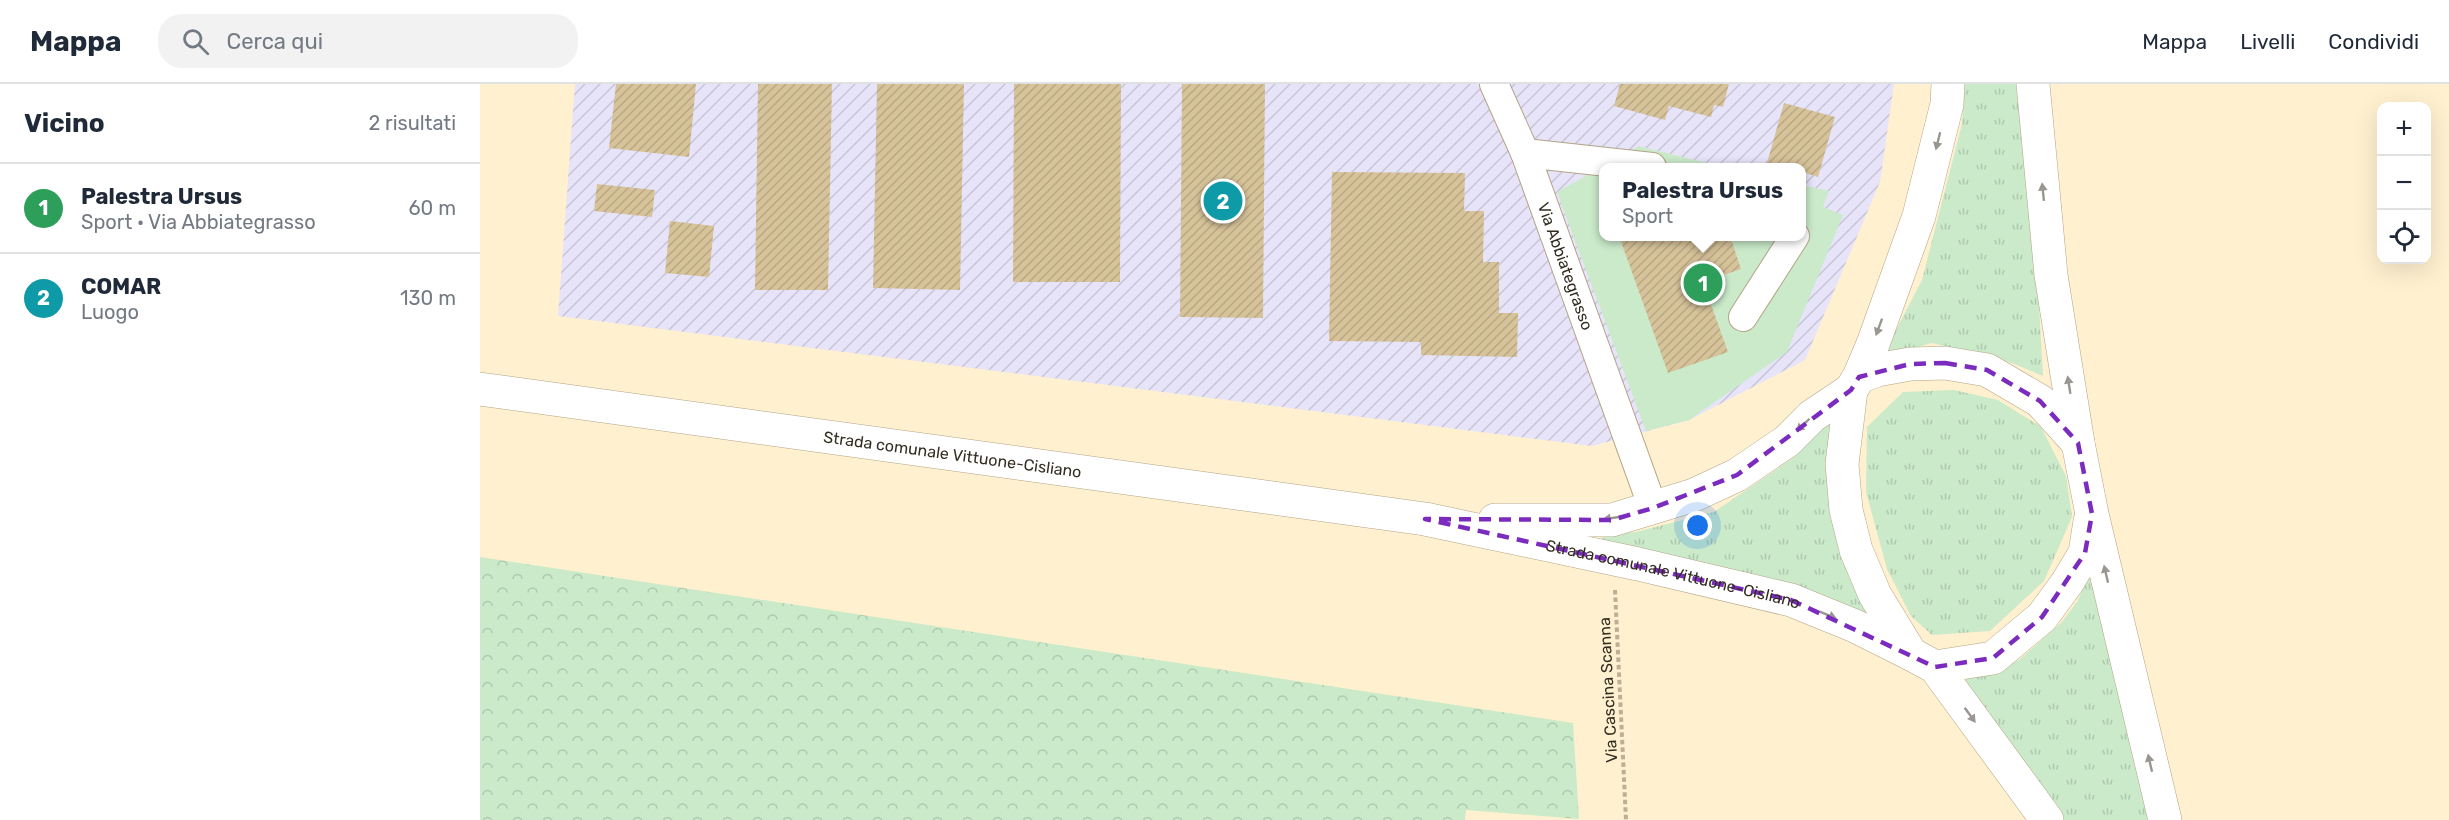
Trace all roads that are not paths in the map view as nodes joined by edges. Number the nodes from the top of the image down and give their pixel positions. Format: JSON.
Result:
{"nodes":[{"id":1,"x":1494,"y":84,"type":"edge"},
{"id":2,"x":1948,"y":84,"type":"edge"},
{"id":3,"x":2032,"y":84,"type":"edge"},
{"id":4,"x":1524,"y":153,"type":"junction"},
{"id":5,"x":1609,"y":163,"type":"edge"},
{"id":6,"x":1792,"y":241,"type":"edge"},
{"id":7,"x":1743,"y":317,"type":"dead end"},
{"id":8,"x":1855,"y":384,"type":"junction"},
{"id":9,"x":480,"y":389,"type":"edge"},
{"id":10,"x":2078,"y":443,"type":"junction"},
{"id":11,"x":1653,"y":508,"type":"junction"},
{"id":12,"x":2092,"y":514,"type":"junction"},
{"id":13,"x":1425,"y":519,"type":"junction"},
{"id":14,"x":1923,"y":661,"type":"junction"},
{"id":15,"x":2047,"y":820,"type":"edge"},
{"id":16,"x":2165,"y":820,"type":"edge"}],
"edges":[{"from":1,"to":4,"type":"street","name":"Via Abbiategrasso"},
{"from":2,"to":8,"type":"main road","one_way":true},
{"from":10,"to":3,"type":"main road","one_way":true},
{"from":4,"to":5,"type":"street"},
{"from":4,"to":11,"type":"street","name":"Via Abbiategrasso"},
{"from":6,"to":7,"type":"street"},
{"from":8,"to":10,"type":"main road","name":"Strada comunale Vittuone-Cisliano"},
{"from":8,"to":11,"type":"main road","name":"Strada comunale Vittuone-Cisliano","one_way":true},
{"from":8,"to":14,"type":"main road"},
{"from":9,"to":13,"type":"main road","name":"Strada comunale Vittuone-Cisliano"},
{"from":10,"to":12,"type":"main road"},
{"from":11,"to":13,"type":"main road","name":"Strada comunale Vittuone-Cisliano","one_way":true},
{"from":12,"to":14,"type":"main road"},
{"from":16,"to":12,"type":"main road","one_way":true},
{"from":13,"to":14,"type":"main road","name":"Strada comunale Vittuone-Cisliano","one_way":true},
{"from":14,"to":15,"type":"main road","one_way":true}]}
